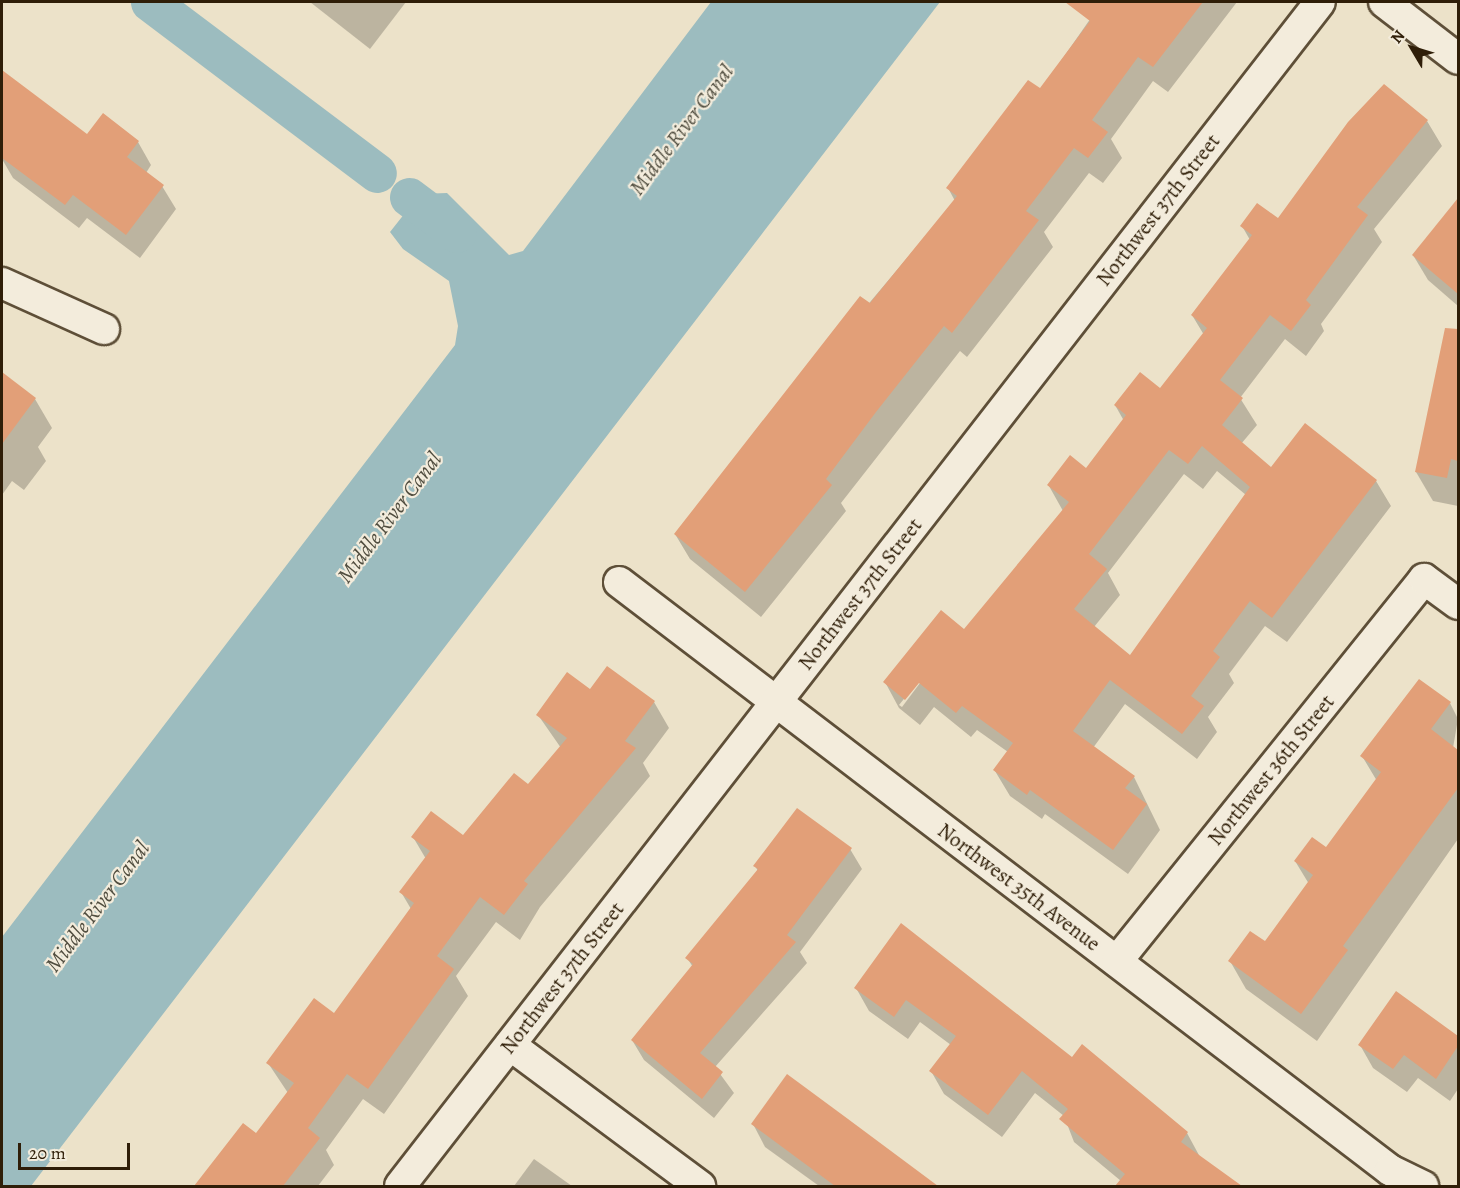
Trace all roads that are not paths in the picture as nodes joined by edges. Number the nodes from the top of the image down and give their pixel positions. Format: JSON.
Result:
{"nodes":[{"id":1,"x":1320,"y":2,"type":"edge"},
{"id":2,"x":1384,"y":2,"type":"edge"},
{"id":3,"x":1458,"y":59,"type":"edge"},
{"id":4,"x":2,"y":283,"type":"edge"},
{"id":5,"x":104,"y":329,"type":"dead end"},
{"id":6,"x":619,"y":582,"type":"dead end"},
{"id":7,"x":1458,"y":604,"type":"edge"},
{"id":8,"x":776,"y":703,"type":"junction"},
{"id":9,"x":1117,"y":961,"type":"junction"},
{"id":10,"x":510,"y":1045,"type":"junction"},
{"id":11,"x":400,"y":1186,"type":"edge"},
{"id":12,"x":700,"y":1186,"type":"edge"},
{"id":13,"x":1423,"y":1186,"type":"edge"}],
"edges":[{"from":1,"to":8,"type":"street","name":"Northwest 37th Street"},
{"from":2,"to":3,"type":"street"},
{"from":4,"to":5,"type":"street"},
{"from":6,"to":8,"type":"street","name":"Northwest 35th Avenue"},
{"from":7,"to":9,"type":"street","name":"Northwest 36th Street"},
{"from":8,"to":9,"type":"street","name":"Northwest 35th Avenue"},
{"from":8,"to":10,"type":"street","name":"Northwest 37th Street"},
{"from":9,"to":13,"type":"street","name":"Northwest 35th Avenue"},
{"from":10,"to":11,"type":"street","name":"Northwest 37th Street"},
{"from":10,"to":12,"type":"street"}]}
